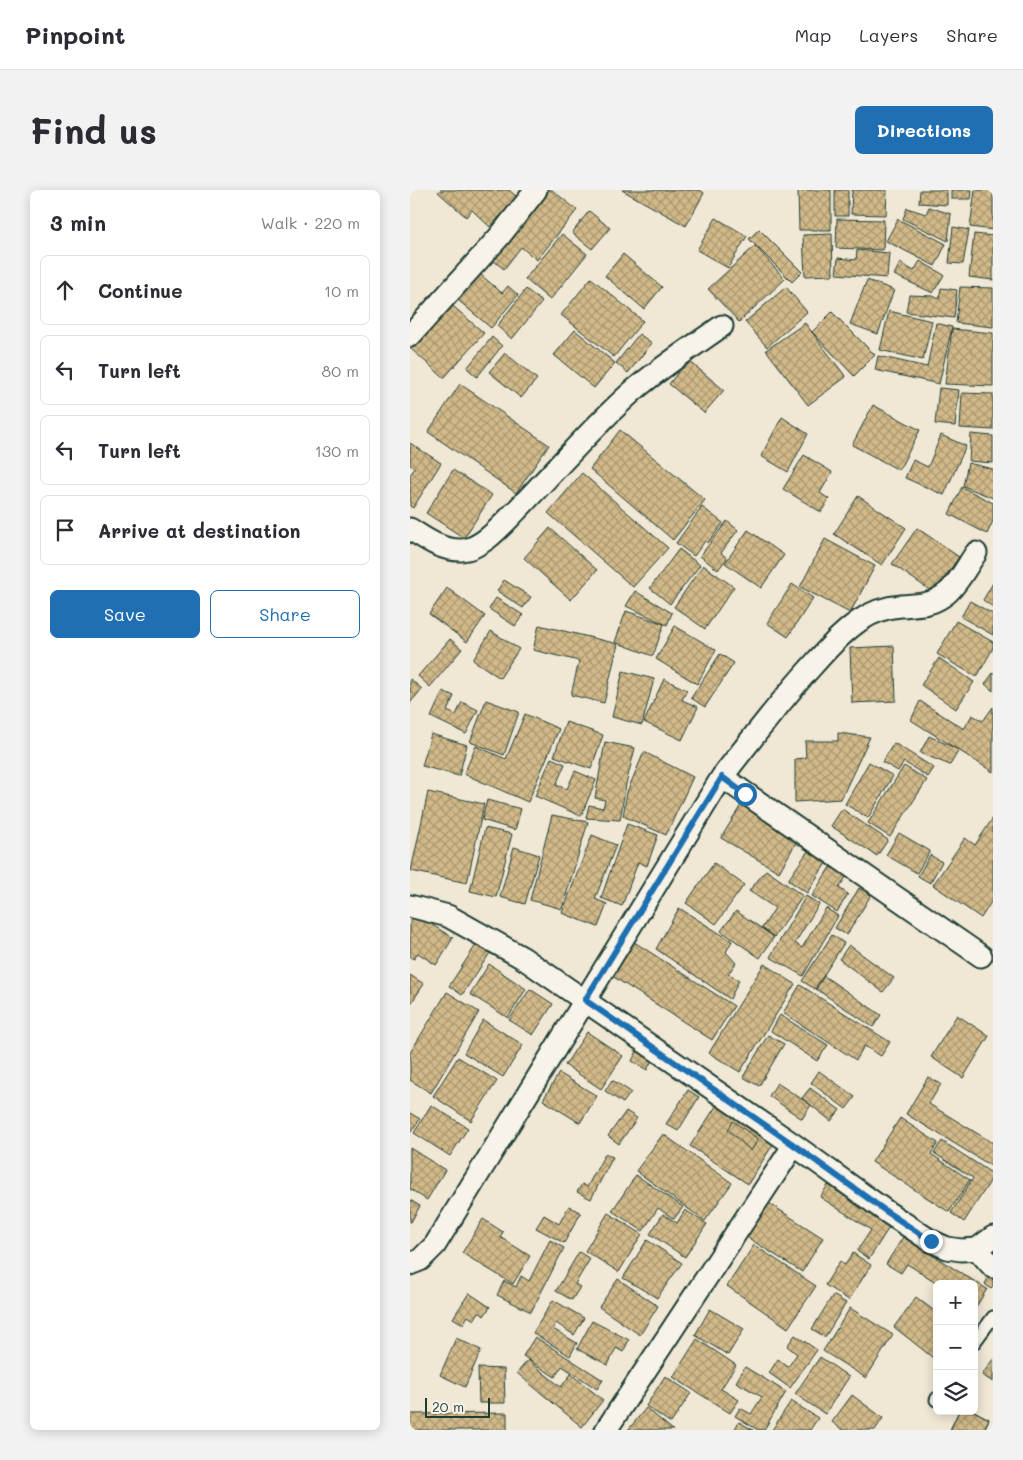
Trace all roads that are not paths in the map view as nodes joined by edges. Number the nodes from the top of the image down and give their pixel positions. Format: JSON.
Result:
{"nodes":[{"id":1,"x":536,"y":190,"type":"edge"},
{"id":2,"x":722,"y":326,"type":"dead end"},
{"id":3,"x":410,"y":336,"type":"edge"},
{"id":4,"x":410,"y":529,"type":"edge"},
{"id":5,"x":976,"y":552,"type":"dead end"},
{"id":6,"x":722,"y":777,"type":"junction"},
{"id":7,"x":410,"y":906,"type":"edge"},
{"id":8,"x":981,"y":956,"type":"dead end"},
{"id":9,"x":585,"y":1000,"type":"junction"},
{"id":10,"x":794,"y":1145,"type":"junction"},
{"id":11,"x":985,"y":1243,"type":"edge"},
{"id":12,"x":410,"y":1264,"type":"edge"},
{"id":13,"x":993,"y":1267,"type":"edge"},
{"id":14,"x":993,"y":1317,"type":"edge"},
{"id":15,"x":978,"y":1338,"type":"edge"},
{"id":16,"x":606,"y":1430,"type":"edge"}],
"edges":[{"from":1,"to":3,"type":"street"},
{"from":2,"to":4,"type":"street"},
{"from":5,"to":6,"type":"street"},
{"from":6,"to":8,"type":"street"},
{"from":6,"to":9,"type":"street"},
{"from":7,"to":9,"type":"street"},
{"from":9,"to":10,"type":"street"},
{"from":9,"to":12,"type":"street"},
{"from":10,"to":11,"type":"street"},
{"from":10,"to":16,"type":"street"},
{"from":11,"to":13,"type":"street"},
{"from":14,"to":15,"type":"lane"}]}
